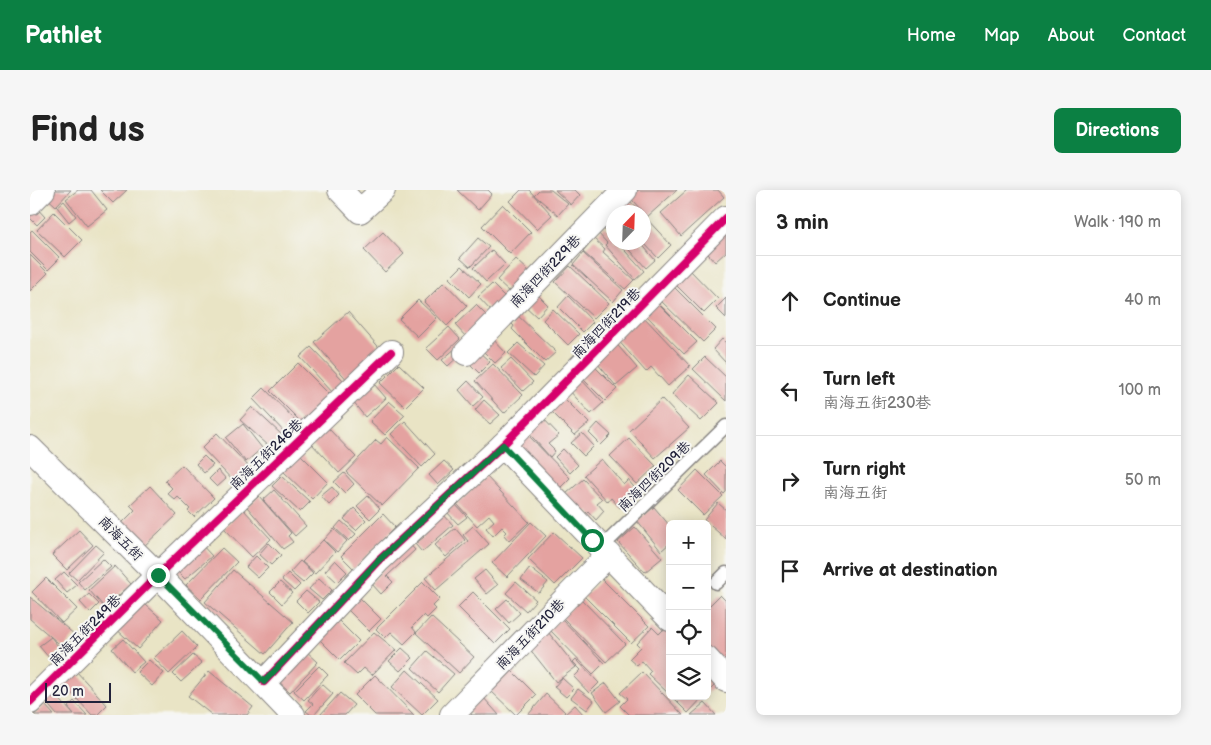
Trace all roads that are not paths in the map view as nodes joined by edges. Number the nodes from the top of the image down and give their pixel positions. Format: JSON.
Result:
{"nodes":[{"id":1,"x":43,"y":190,"type":"edge"},
{"id":2,"x":340,"y":190,"type":"edge"},
{"id":3,"x":383,"y":190,"type":"edge"},
{"id":4,"x":625,"y":190,"type":"edge"},
{"id":5,"x":30,"y":203,"type":"edge"},
{"id":6,"x":726,"y":218,"type":"edge"},
{"id":7,"x":391,"y":352,"type":"dead end"},
{"id":8,"x":466,"y":353,"type":"dead end"},
{"id":9,"x":726,"y":426,"type":"edge"},
{"id":10,"x":503,"y":445,"type":"junction"},
{"id":11,"x":30,"y":448,"type":"edge"},
{"id":12,"x":606,"y":550,"type":"junction"},
{"id":13,"x":726,"y":573,"type":"edge"},
{"id":14,"x":158,"y":575,"type":"junction"},
{"id":15,"x":716,"y":583,"type":"dead end"},
{"id":16,"x":666,"y":615,"type":"edge"},
{"id":17,"x":711,"y":663,"type":"edge"},
{"id":18,"x":726,"y":680,"type":"edge"},
{"id":19,"x":264,"y":682,"type":"junction"},
{"id":20,"x":30,"y":702,"type":"edge"},
{"id":21,"x":294,"y":715,"type":"edge"},
{"id":22,"x":452,"y":715,"type":"edge"}],
"edges":[{"from":1,"to":5,"type":"street"},
{"from":2,"to":3,"type":"street"},
{"from":4,"to":8,"type":"street","name":"南海四街229巷"},
{"from":6,"to":10,"type":"street","name":"南海四街219巷"},
{"from":7,"to":14,"type":"street","name":"南海五街246巷"},
{"from":9,"to":12,"type":"lane","name":"南海四街209巷"},
{"from":10,"to":12,"type":"street"},
{"from":10,"to":19,"type":"street","name":"南海四街219巷"},
{"from":11,"to":14,"type":"street","name":"南海五街"},
{"from":12,"to":16,"type":"street"},
{"from":12,"to":22,"type":"street","name":"南海五街210巷"},
{"from":13,"to":15,"type":"lane"},
{"from":14,"to":19,"type":"street","name":"南海五街"},
{"from":14,"to":20,"type":"street","name":"南海五街249巷"},
{"from":17,"to":18,"type":"street"},
{"from":19,"to":21,"type":"street","name":"南海五街"}]}
